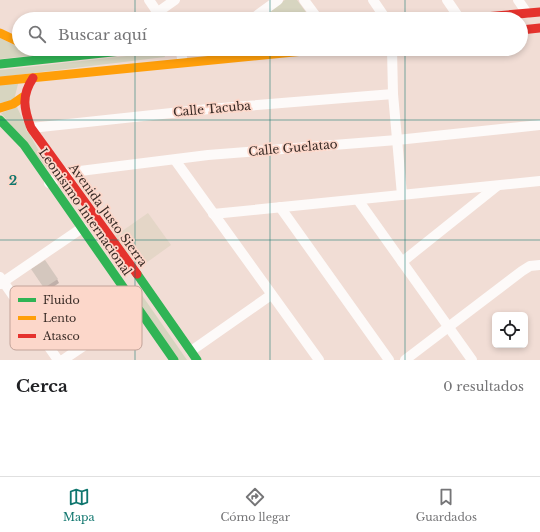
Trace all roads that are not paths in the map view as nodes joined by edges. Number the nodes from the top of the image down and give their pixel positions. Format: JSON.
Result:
{"nodes":[{"id":1,"x":149,"y":0,"type":"edge"},
{"id":2,"x":175,"y":0,"type":"edge"},
{"id":3,"x":278,"y":0,"type":"edge"},
{"id":4,"x":304,"y":0,"type":"edge"},
{"id":5,"x":373,"y":0,"type":"edge"},
{"id":6,"x":447,"y":0,"type":"edge"},
{"id":7,"x":518,"y":0,"type":"edge"},
{"id":8,"x":157,"y":12,"type":"edge"},
{"id":9,"x":164,"y":12,"type":"edge"},
{"id":10,"x":262,"y":12,"type":"edge"},
{"id":11,"x":313,"y":12,"type":"edge"},
{"id":12,"x":381,"y":12,"type":"edge"},
{"id":13,"x":456,"y":12,"type":"edge"},
{"id":14,"x":526,"y":12,"type":"edge"},
{"id":15,"x":540,"y":12,"type":"edge"},
{"id":16,"x":528,"y":13,"type":"edge"},
{"id":17,"x":540,"y":28,"type":"edge"},
{"id":18,"x":528,"y":29,"type":"edge"},
{"id":19,"x":0,"y":32,"type":"edge"},
{"id":20,"x":12,"y":38,"type":"edge"},
{"id":21,"x":47,"y":56,"type":"edge"},
{"id":22,"x":79,"y":56,"type":"edge"},
{"id":23,"x":182,"y":56,"type":"edge"},
{"id":24,"x":248,"y":56,"type":"edge"},
{"id":25,"x":392,"y":56,"type":"edge"},
{"id":26,"x":53,"y":59,"type":"junction"},
{"id":27,"x":183,"y":62,"type":"junction"},
{"id":28,"x":0,"y":64,"type":"edge"},
{"id":29,"x":33,"y":78,"type":"junction"},
{"id":30,"x":0,"y":81,"type":"edge"},
{"id":31,"x":393,"y":94,"type":"junction"},
{"id":32,"x":23,"y":97,"type":"junction"},
{"id":33,"x":0,"y":108,"type":"edge"},
{"id":34,"x":0,"y":120,"type":"edge"},
{"id":35,"x":540,"y":125,"type":"edge"},
{"id":36,"x":30,"y":128,"type":"junction"},
{"id":37,"x":397,"y":140,"type":"junction"},
{"id":38,"x":175,"y":160,"type":"junction"},
{"id":39,"x":64,"y":173,"type":"junction"},
{"id":40,"x":540,"y":181,"type":"edge"},
{"id":41,"x":50,"y":183,"type":"junction"},
{"id":42,"x":497,"y":186,"type":"junction"},
{"id":43,"x":402,"y":195,"type":"junction"},
{"id":44,"x":358,"y":200,"type":"junction"},
{"id":45,"x":280,"y":207,"type":"junction"},
{"id":46,"x":213,"y":214,"type":"junction"},
{"id":47,"x":82,"y":228,"type":"junction"},
{"id":48,"x":125,"y":257,"type":"junction"},
{"id":49,"x":402,"y":262,"type":"junction"},
{"id":50,"x":540,"y":265,"type":"edge"},
{"id":51,"x":109,"y":268,"type":"junction"},
{"id":52,"x":1,"y":281,"type":"edge"},
{"id":53,"x":122,"y":286,"type":"edge"},
{"id":54,"x":144,"y":286,"type":"joint"},
{"id":55,"x":10,"y":293,"type":"edge"},
{"id":56,"x":271,"y":295,"type":"junction"},
{"id":57,"x":142,"y":315,"type":"edge"},
{"id":58,"x":449,"y":327,"type":"junction"},
{"id":59,"x":51,"y":350,"type":"edge"},
{"id":60,"x":78,"y":350,"type":"edge"},
{"id":61,"x":191,"y":351,"type":"junction"},
{"id":62,"x":58,"y":360,"type":"edge"},
{"id":63,"x":63,"y":360,"type":"edge"},
{"id":64,"x":174,"y":360,"type":"edge"},
{"id":65,"x":197,"y":360,"type":"edge"},
{"id":66,"x":319,"y":360,"type":"edge"},
{"id":67,"x":389,"y":360,"type":"edge"},
{"id":68,"x":405,"y":360,"type":"edge"},
{"id":69,"x":472,"y":360,"type":"edge"}],
"edges":[{"from":1,"to":8,"type":"street"},
{"from":2,"to":9,"type":"street"},
{"from":3,"to":10,"type":"street"},
{"from":4,"to":11,"type":"street"},
{"from":5,"to":12,"type":"street"},
{"from":6,"to":13,"type":"street"},
{"from":7,"to":14,"type":"street"},
{"from":15,"to":16,"type":"street"},
{"from":17,"to":18,"type":"street"},
{"from":19,"to":20,"type":"street"},
{"from":21,"to":26,"type":"street"},
{"from":22,"to":26,"type":"street"},
{"from":23,"to":27,"type":"street"},
{"from":24,"to":27,"type":"street"},
{"from":25,"to":31,"type":"street"},
{"from":26,"to":28,"type":"street"},
{"from":27,"to":29,"type":"street"},
{"from":29,"to":30,"type":"street"},
{"from":29,"to":32,"type":"street"},
{"from":31,"to":36,"type":"street","name":"Calle Tacuba"},
{"from":31,"to":37,"type":"street"},
{"from":32,"to":33,"type":"street"},
{"from":32,"to":36,"type":"street","name":"Avenida Justo Sierra"},
{"from":34,"to":41,"type":"street","name":"Leonisimo Internacional"},
{"from":35,"to":37,"type":"street","name":"Calle Guelatao"},
{"from":36,"to":39,"type":"street","name":"Avenida Justo Sierra"},
{"from":37,"to":38,"type":"street","name":"Calle Guelatao"},
{"from":37,"to":43,"type":"street"},
{"from":38,"to":39,"type":"street","name":"Calle Guelatao"},
{"from":38,"to":46,"type":"street"},
{"from":39,"to":41,"type":"street","name":"Calle Guelatao"},
{"from":39,"to":48,"type":"street","name":"Avenida Justo Sierra"},
{"from":40,"to":42,"type":"street"},
{"from":41,"to":47,"type":"street","name":"Leonisimo Internacional"},
{"from":42,"to":43,"type":"street"},
{"from":42,"to":49,"type":"street"},
{"from":43,"to":44,"type":"street"},
{"from":44,"to":45,"type":"street"},
{"from":44,"to":49,"type":"street"},
{"from":45,"to":46,"type":"street"},
{"from":45,"to":67,"type":"street"},
{"from":46,"to":56,"type":"street"},
{"from":47,"to":51,"type":"street","name":"Leonisimo Internacional"},
{"from":47,"to":52,"type":"street"},
{"from":48,"to":51,"type":"street"},
{"from":48,"to":54,"type":"street","name":"Avenida Justo Sierra"},
{"from":49,"to":58,"type":"street"},
{"from":50,"to":58,"type":"street"},
{"from":51,"to":53,"type":"street","name":"Leonisimo Internacional"},
{"from":52,"to":55,"type":"street"},
{"from":54,"to":61,"type":"street","name":"Avenida Justo Sierra"},
{"from":56,"to":61,"type":"street"},
{"from":56,"to":66,"type":"street"},
{"from":57,"to":64,"type":"street","name":"Leonisimo Internacional"},
{"from":58,"to":68,"type":"street"},
{"from":58,"to":69,"type":"street"},
{"from":59,"to":62,"type":"street"},
{"from":60,"to":63,"type":"street"},
{"from":61,"to":65,"type":"street","name":"Avenida Justo Sierra"}]}
